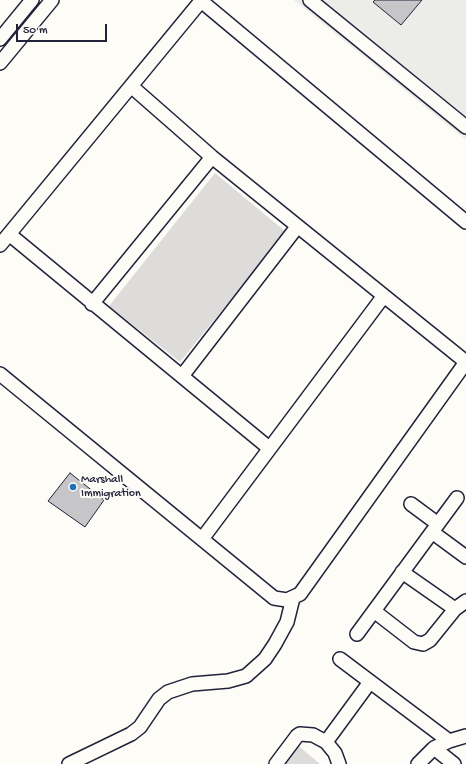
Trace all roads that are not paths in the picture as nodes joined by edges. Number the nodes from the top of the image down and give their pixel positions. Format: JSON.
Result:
{"nodes":[{"id":1,"x":32,"y":0,"type":"edge"},
{"id":2,"x":52,"y":0,"type":"edge"},
{"id":3,"x":201,"y":0,"type":"edge"},
{"id":4,"x":310,"y":0,"type":"edge"},
{"id":5,"x":0,"y":39,"type":"edge"},
{"id":6,"x":0,"y":63,"type":"edge"},
{"id":7,"x":130,"y":86,"type":"junction"},
{"id":8,"x":466,"y":127,"type":"edge"},
{"id":9,"x":212,"y":157,"type":"junction"},
{"id":10,"x":466,"y":222,"type":"edge"},
{"id":11,"x":297,"y":227,"type":"junction"},
{"id":12,"x":9,"y":234,"type":"junction"},
{"id":13,"x":0,"y":245,"type":"edge"},
{"id":14,"x":383,"y":297,"type":"junction"},
{"id":15,"x":92,"y":304,"type":"junction"},
{"id":16,"x":466,"y":362,"type":"edge"},
{"id":17,"x":0,"y":374,"type":"edge"},
{"id":18,"x":182,"y":376,"type":"junction"},
{"id":19,"x":269,"y":448,"type":"junction"},
{"id":20,"x":457,"y":498,"type":"dead end"},
{"id":21,"x":411,"y":504,"type":"dead end"},
{"id":22,"x":435,"y":528,"type":"junction"},
{"id":23,"x":202,"y":539,"type":"junction"},
{"id":24,"x":466,"y":557,"type":"edge"},
{"id":25,"x":402,"y":572,"type":"junction"},
{"id":26,"x":293,"y":598,"type":"junction"},
{"id":27,"x":466,"y":601,"type":"edge"},
{"id":28,"x":455,"y":609,"type":"junction"},
{"id":29,"x":374,"y":611,"type":"junction"},
{"id":30,"x":357,"y":634,"type":"dead end"},
{"id":31,"x":340,"y":659,"type":"dead end"},
{"id":32,"x":370,"y":682,"type":"junction"},
{"id":33,"x":466,"y":736,"type":"edge"},
{"id":34,"x":449,"y":741,"type":"junction"},
{"id":35,"x":326,"y":742,"type":"junction"},
{"id":36,"x":434,"y":748,"type":"junction"},
{"id":37,"x":69,"y":764,"type":"edge"},
{"id":38,"x":276,"y":764,"type":"edge"},
{"id":39,"x":339,"y":764,"type":"edge"},
{"id":40,"x":418,"y":764,"type":"edge"},
{"id":41,"x":454,"y":764,"type":"edge"}],
"edges":[{"from":1,"to":5,"type":"street"},
{"from":2,"to":6,"type":"street"},
{"from":3,"to":7,"type":"street"},
{"from":3,"to":10,"type":"street"},
{"from":4,"to":8,"type":"street"},
{"from":7,"to":9,"type":"street"},
{"from":7,"to":12,"type":"street"},
{"from":9,"to":11,"type":"street"},
{"from":9,"to":15,"type":"street"},
{"from":11,"to":14,"type":"street"},
{"from":11,"to":18,"type":"street"},
{"from":12,"to":13,"type":"street"},
{"from":12,"to":15,"type":"street"},
{"from":14,"to":16,"type":"street"},
{"from":14,"to":19,"type":"street"},
{"from":15,"to":18,"type":"street"},
{"from":16,"to":26,"type":"street"},
{"from":17,"to":23,"type":"street"},
{"from":18,"to":19,"type":"street"},
{"from":19,"to":23,"type":"street"},
{"from":20,"to":22,"type":"street"},
{"from":21,"to":22,"type":"street"},
{"from":22,"to":24,"type":"street"},
{"from":22,"to":25,"type":"street"},
{"from":23,"to":26,"type":"street"},
{"from":25,"to":28,"type":"street"},
{"from":25,"to":29,"type":"street"},
{"from":26,"to":37,"type":"street"},
{"from":27,"to":28,"type":"street"},
{"from":28,"to":29,"type":"street"},
{"from":29,"to":30,"type":"street"},
{"from":31,"to":32,"type":"street"},
{"from":32,"to":34,"type":"street"},
{"from":32,"to":35,"type":"street"},
{"from":33,"to":34,"type":"street"},
{"from":34,"to":36,"type":"street"},
{"from":35,"to":38,"type":"street"},
{"from":35,"to":39,"type":"street"},
{"from":36,"to":40,"type":"street"},
{"from":36,"to":41,"type":"street"}]}
